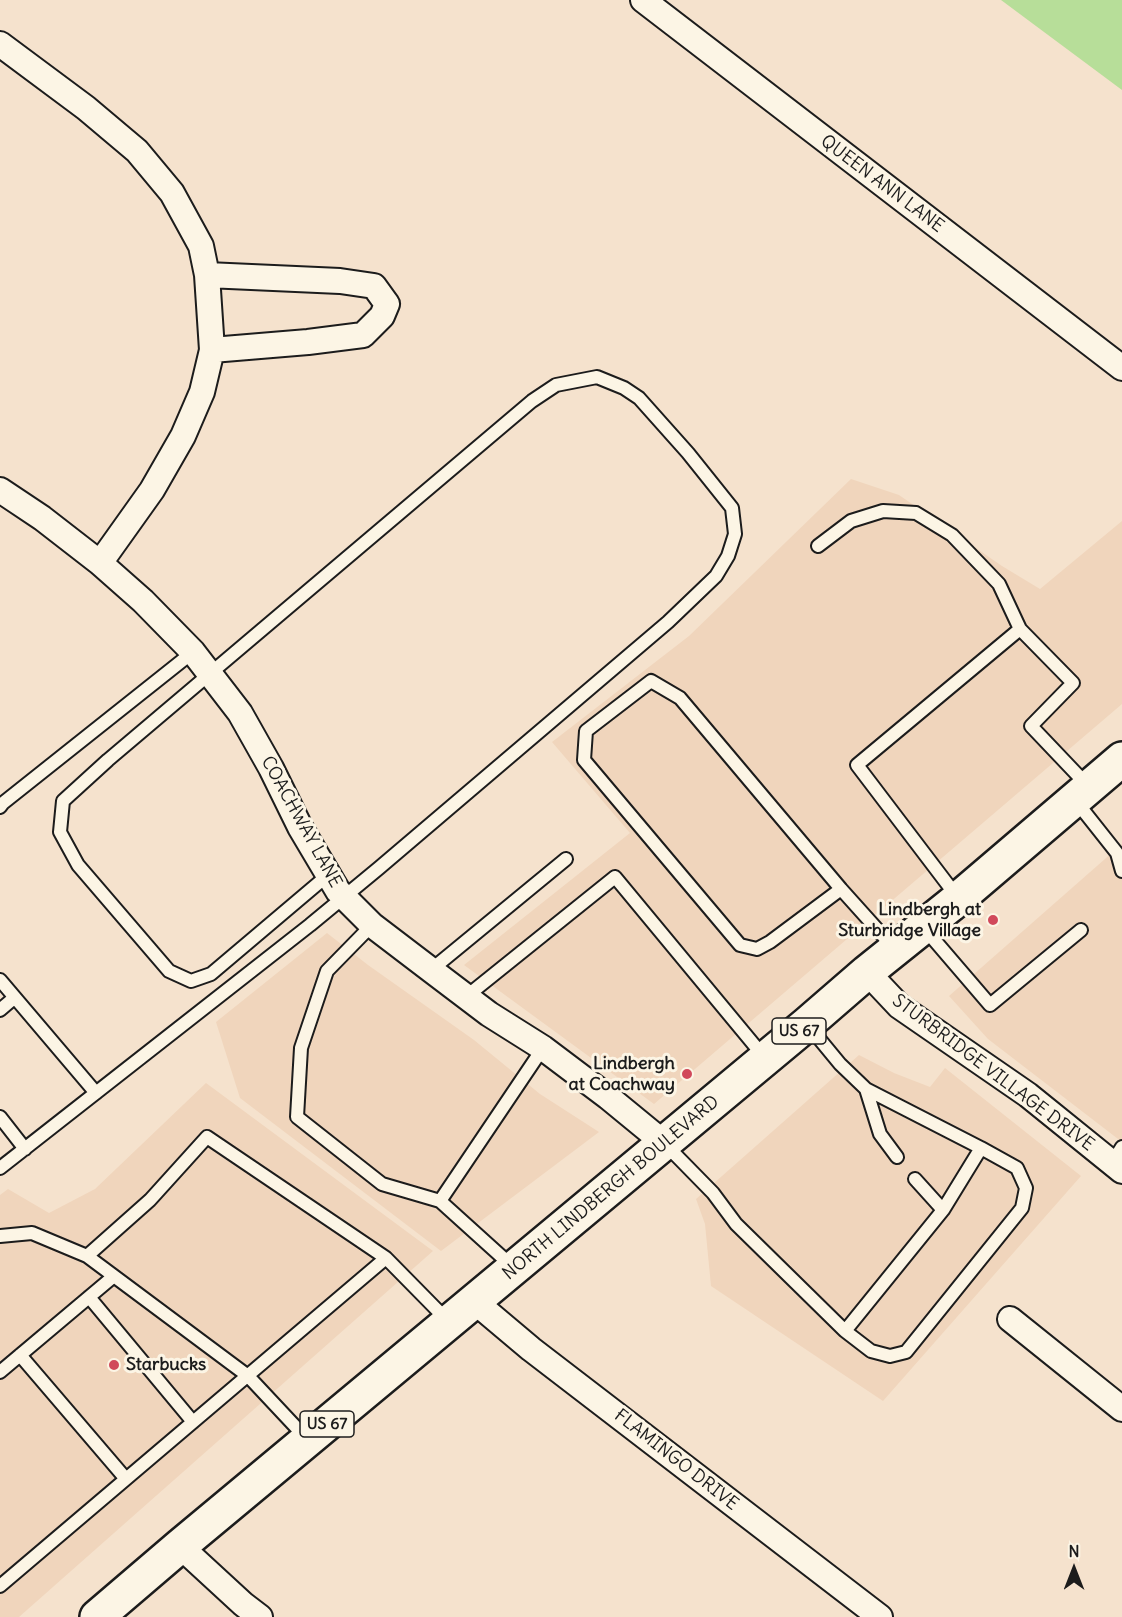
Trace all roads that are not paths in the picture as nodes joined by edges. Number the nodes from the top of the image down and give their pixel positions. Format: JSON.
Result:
{"nodes":[{"id":1,"x":643,"y":0,"type":"edge"},
{"id":2,"x":0,"y":44,"type":"edge"},
{"id":3,"x":207,"y":275,"type":"junction"},
{"id":4,"x":212,"y":350,"type":"junction"},
{"id":5,"x":1122,"y":368,"type":"edge"},
{"id":6,"x":0,"y":490,"type":"edge"},
{"id":7,"x":818,"y":546,"type":"dead end"},
{"id":8,"x":100,"y":563,"type":"junction"},
{"id":9,"x":1020,"y":629,"type":"junction"},
{"id":10,"x":193,"y":652,"type":"junction"},
{"id":11,"x":210,"y":673,"type":"junction"},
{"id":12,"x":1122,"y":759,"type":"edge"},
{"id":13,"x":1082,"y":793,"type":"junction"},
{"id":14,"x":0,"y":807,"type":"edge"},
{"id":15,"x":1119,"y":853,"type":"edge"},
{"id":16,"x":566,"y":859,"type":"dead end"},
{"id":17,"x":1122,"y":871,"type":"edge"},
{"id":18,"x":328,"y":875,"type":"junction"},
{"id":19,"x":841,"y":889,"type":"junction"},
{"id":20,"x":343,"y":896,"type":"junction"},
{"id":21,"x":958,"y":899,"type":"junction"},
{"id":22,"x":372,"y":925,"type":"junction"},
{"id":23,"x":923,"y":927,"type":"junction"},
{"id":24,"x":1081,"y":930,"type":"dead end"},
{"id":25,"x":895,"y":949,"type":"junction"},
{"id":26,"x":431,"y":970,"type":"junction"},
{"id":27,"x":867,"y":972,"type":"junction"},
{"id":28,"x":0,"y":980,"type":"edge"},
{"id":29,"x":467,"y":996,"type":"junction"},
{"id":30,"x":14,"y":998,"type":"junction"},
{"id":31,"x":0,"y":1010,"type":"edge"},
{"id":32,"x":807,"y":1024,"type":"junction"},
{"id":33,"x":543,"y":1048,"type":"junction"},
{"id":34,"x":766,"y":1059,"type":"junction"},
{"id":35,"x":866,"y":1089,"type":"junction"},
{"id":36,"x":96,"y":1093,"type":"junction"},
{"id":37,"x":0,"y":1117,"type":"edge"},
{"id":38,"x":664,"y":1143,"type":"junction"},
{"id":39,"x":981,"y":1148,"type":"junction"},
{"id":40,"x":25,"y":1149,"type":"junction"},
{"id":41,"x":897,"y":1157,"type":"dead end"},
{"id":42,"x":1119,"y":1160,"type":"edge"},
{"id":43,"x":0,"y":1168,"type":"edge"},
{"id":44,"x":915,"y":1179,"type":"dead end"},
{"id":45,"x":440,"y":1201,"type":"junction"},
{"id":46,"x":943,"y":1210,"type":"junction"},
{"id":47,"x":0,"y":1236,"type":"edge"},
{"id":48,"x":87,"y":1256,"type":"junction"},
{"id":49,"x":386,"y":1258,"type":"junction"},
{"id":50,"x":514,"y":1268,"type":"junction"},
{"id":51,"x":114,"y":1276,"type":"junction"},
{"id":52,"x":89,"y":1297,"type":"junction"},
{"id":53,"x":474,"y":1301,"type":"junction"},
{"id":54,"x":1010,"y":1319,"type":"dead end"},
{"id":55,"x":449,"y":1322,"type":"junction"},
{"id":56,"x":845,"y":1331,"type":"junction"},
{"id":57,"x":20,"y":1355,"type":"junction"},
{"id":58,"x":0,"y":1372,"type":"edge"},
{"id":59,"x":248,"y":1376,"type":"junction"},
{"id":60,"x":1122,"y":1409,"type":"edge"},
{"id":61,"x":193,"y":1422,"type":"junction"},
{"id":62,"x":308,"y":1440,"type":"junction"},
{"id":63,"x":126,"y":1479,"type":"junction"},
{"id":64,"x":180,"y":1546,"type":"junction"},
{"id":65,"x":0,"y":1586,"type":"edge"},
{"id":66,"x":98,"y":1617,"type":"edge"},
{"id":67,"x":260,"y":1617,"type":"edge"},
{"id":68,"x":880,"y":1617,"type":"edge"}],
"edges":[{"from":1,"to":5,"type":"street","name":"QUEEN ANN LANE"},
{"from":2,"to":3,"type":"street"},
{"from":3,"to":4,"type":"street"},
{"from":3,"to":4,"type":"street"},
{"from":4,"to":8,"type":"street"},
{"from":6,"to":8,"type":"street","name":"COACHWAY LANE"},
{"from":7,"to":9,"type":"lane"},
{"from":8,"to":10,"type":"street","name":"COACHWAY LANE"},
{"from":9,"to":13,"type":"lane"},
{"from":9,"to":21,"type":"lane"},
{"from":10,"to":11,"type":"street","name":"COACHWAY LANE"},
{"from":10,"to":14,"type":"lane"},
{"from":11,"to":18,"type":"street","name":"COACHWAY LANE"},
{"from":11,"to":18,"type":"lane"},
{"from":11,"to":20,"type":"lane"},
{"from":12,"to":13,"type":"main road","name":"NORTH LINDBERGH BOULEVARD","number":"US 67"},
{"from":13,"to":15,"type":"lane"},
{"from":13,"to":21,"type":"main road","name":"NORTH LINDBERGH BOULEVARD","number":"US 67"},
{"from":15,"to":17,"type":"lane"},
{"from":16,"to":26,"type":"lane"},
{"from":18,"to":20,"type":"street","name":"COACHWAY LANE"},
{"from":19,"to":19,"type":"lane"},
{"from":19,"to":25,"type":"lane"},
{"from":20,"to":22,"type":"street","name":"COACHWAY LANE"},
{"from":20,"to":36,"type":"lane"},
{"from":21,"to":23,"type":"main road","name":"NORTH LINDBERGH BOULEVARD","number":"US 67"},
{"from":22,"to":26,"type":"street","name":"COACHWAY LANE"},
{"from":22,"to":45,"type":"lane"},
{"from":23,"to":24,"type":"lane"},
{"from":23,"to":25,"type":"main road","name":"NORTH LINDBERGH BOULEVARD","number":"US 67"},
{"from":25,"to":27,"type":"main road","name":"NORTH LINDBERGH BOULEVARD","number":"US 67"},
{"from":26,"to":29,"type":"street","name":"COACHWAY LANE"},
{"from":27,"to":32,"type":"main road","name":"NORTH LINDBERGH BOULEVARD","number":"US 67"},
{"from":27,"to":42,"type":"street","name":"STURBRIDGE VILLAGE DRIVE"},
{"from":28,"to":30,"type":"lane"},
{"from":29,"to":33,"type":"street","name":"COACHWAY LANE"},
{"from":29,"to":34,"type":"lane"},
{"from":30,"to":31,"type":"lane"},
{"from":30,"to":36,"type":"lane"},
{"from":32,"to":34,"type":"main road","name":"NORTH LINDBERGH BOULEVARD","number":"US 67"},
{"from":32,"to":35,"type":"lane"},
{"from":33,"to":38,"type":"street","name":"COACHWAY LANE"},
{"from":33,"to":45,"type":"lane"},
{"from":34,"to":38,"type":"main road","name":"NORTH LINDBERGH BOULEVARD","number":"US 67"},
{"from":35,"to":39,"type":"lane"},
{"from":35,"to":41,"type":"lane"},
{"from":36,"to":40,"type":"lane"},
{"from":37,"to":40,"type":"lane"},
{"from":38,"to":50,"type":"main road","name":"NORTH LINDBERGH BOULEVARD","number":"US 67"},
{"from":38,"to":56,"type":"lane"},
{"from":39,"to":46,"type":"lane"},
{"from":39,"to":56,"type":"lane"},
{"from":40,"to":43,"type":"lane"},
{"from":44,"to":46,"type":"lane"},
{"from":45,"to":50,"type":"lane"},
{"from":46,"to":56,"type":"lane"},
{"from":47,"to":48,"type":"lane"},
{"from":48,"to":49,"type":"lane"},
{"from":48,"to":51,"type":"lane"},
{"from":49,"to":55,"type":"lane"},
{"from":49,"to":59,"type":"lane"},
{"from":50,"to":53,"type":"main road","name":"NORTH LINDBERGH BOULEVARD","number":"US 67"},
{"from":51,"to":52,"type":"lane"},
{"from":51,"to":59,"type":"lane"},
{"from":52,"to":57,"type":"lane"},
{"from":52,"to":61,"type":"lane"},
{"from":53,"to":55,"type":"main road","name":"NORTH LINDBERGH BOULEVARD","number":"US 67"},
{"from":53,"to":68,"type":"street","name":"FLAMINGO DRIVE"},
{"from":54,"to":60,"type":"street"},
{"from":55,"to":62,"type":"main road","name":"NORTH LINDBERGH BOULEVARD","number":"US 67"},
{"from":57,"to":58,"type":"lane"},
{"from":57,"to":63,"type":"lane"},
{"from":59,"to":61,"type":"lane"},
{"from":59,"to":62,"type":"lane"},
{"from":61,"to":63,"type":"lane"},
{"from":62,"to":64,"type":"main road","name":"NORTH LINDBERGH BOULEVARD","number":"US 67"},
{"from":63,"to":65,"type":"lane"},
{"from":64,"to":66,"type":"main road","name":"NORTH LINDBERGH BOULEVARD","number":"US 67"},
{"from":64,"to":67,"type":"street"}]}
